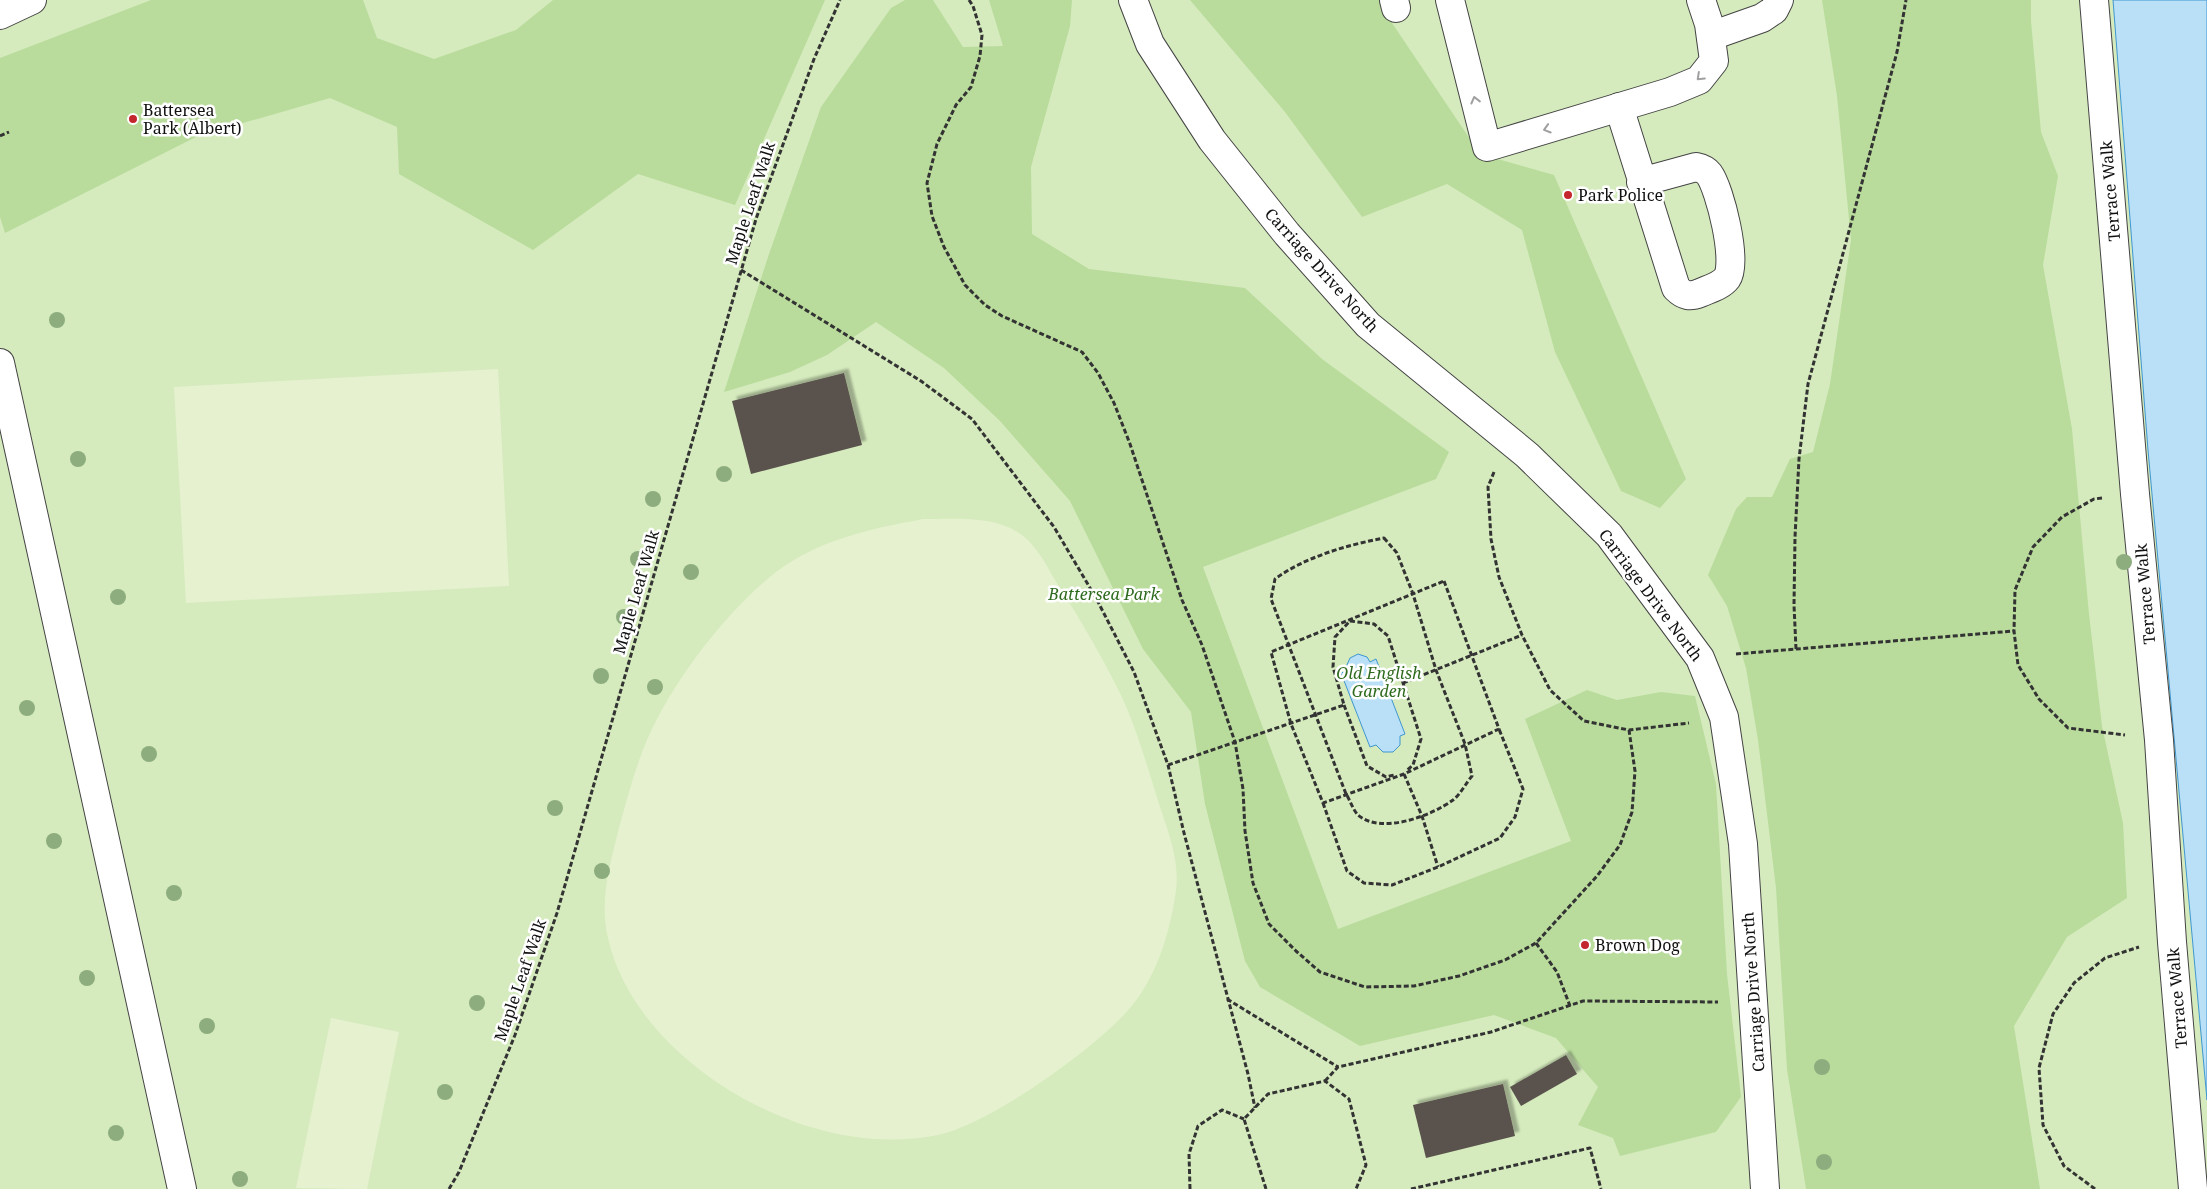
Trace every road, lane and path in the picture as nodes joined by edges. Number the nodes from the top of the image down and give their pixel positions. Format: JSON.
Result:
{"nodes":[{"id":1,"x":32,"y":0,"type":"edge"},
{"id":2,"x":840,"y":0,"type":"edge"},
{"id":3,"x":968,"y":0,"type":"edge"},
{"id":4,"x":1133,"y":0,"type":"edge"},
{"id":5,"x":1450,"y":0,"type":"edge"},
{"id":6,"x":1701,"y":0,"type":"edge"},
{"id":7,"x":1779,"y":0,"type":"edge"},
{"id":8,"x":1906,"y":0,"type":"edge"},
{"id":9,"x":2094,"y":0,"type":"edge"},
{"id":10,"x":0,"y":15,"type":"edge"},
{"id":11,"x":1711,"y":36,"type":"junction"},
{"id":12,"x":1618,"y":108,"type":"junction"},
{"id":13,"x":9,"y":132,"type":"dead end"},
{"id":14,"x":0,"y":136,"type":"edge"},
{"id":15,"x":1642,"y":182,"type":"junction"},
{"id":16,"x":741,"y":270,"type":"junction"},
{"id":17,"x":0,"y":363,"type":"edge"},
{"id":18,"x":1508,"y":440,"type":"junction"},
{"id":19,"x":2135,"y":494,"type":"junction"},
{"id":20,"x":1413,"y":594,"type":"junction"},
{"id":21,"x":1350,"y":621,"type":"junction"},
{"id":22,"x":2014,"y":631,"type":"junction"},
{"id":23,"x":1522,"y":635,"type":"junction"},
{"id":24,"x":1290,"y":645,"type":"junction"},
{"id":25,"x":1796,"y":649,"type":"junction"},
{"id":26,"x":1471,"y":656,"type":"junction"},
{"id":27,"x":1700,"y":658,"type":"junction"},
{"id":28,"x":1436,"y":670,"type":"junction"},
{"id":29,"x":1403,"y":683,"type":"junction"},
{"id":30,"x":1344,"y":705,"type":"junction"},
{"id":31,"x":1316,"y":716,"type":"junction"},
{"id":32,"x":1724,"y":717,"type":"junction"},
{"id":33,"x":1291,"y":724,"type":"junction"},
{"id":34,"x":1499,"y":728,"type":"junction"},
{"id":35,"x":1629,"y":730,"type":"junction"},
{"id":36,"x":2159,"y":740,"type":"junction"},
{"id":37,"x":1235,"y":742,"type":"junction"},
{"id":38,"x":1465,"y":744,"type":"junction"},
{"id":39,"x":1168,"y":765,"type":"junction"},
{"id":40,"x":1404,"y":774,"type":"junction"},
{"id":41,"x":1346,"y":794,"type":"junction"},
{"id":42,"x":1323,"y":803,"type":"junction"},
{"id":43,"x":1422,"y":816,"type":"junction"},
{"id":44,"x":1438,"y":867,"type":"junction"},
{"id":45,"x":2172,"y":942,"type":"junction"},
{"id":46,"x":1536,"y":943,"type":"junction"},
{"id":47,"x":1227,"y":998,"type":"junction"},
{"id":48,"x":1754,"y":1002,"type":"junction"},
{"id":49,"x":1570,"y":1006,"type":"junction"},
{"id":50,"x":1338,"y":1067,"type":"junction"},
{"id":51,"x":1325,"y":1081,"type":"junction"},
{"id":52,"x":1255,"y":1108,"type":"junction"},
{"id":53,"x":1244,"y":1119,"type":"junction"},
{"id":54,"x":182,"y":1189,"type":"edge"},
{"id":55,"x":449,"y":1189,"type":"edge"},
{"id":56,"x":1190,"y":1189,"type":"edge"},
{"id":57,"x":1266,"y":1189,"type":"edge"},
{"id":58,"x":1356,"y":1189,"type":"edge"},
{"id":59,"x":1411,"y":1189,"type":"edge"},
{"id":60,"x":1601,"y":1189,"type":"edge"},
{"id":61,"x":1765,"y":1189,"type":"edge"},
{"id":62,"x":2095,"y":1189,"type":"edge"},
{"id":63,"x":2193,"y":1189,"type":"edge"}],
"edges":[{"from":1,"to":10,"type":"street"},
{"from":2,"to":16,"type":"path","name":"Maple Leaf Walk"},
{"from":3,"to":37,"type":"path"},
{"from":4,"to":18,"type":"street","name":"Carriage Drive North"},
{"from":12,"to":5,"type":"street","one_way":true},
{"from":6,"to":11,"type":"street"},
{"from":7,"to":11,"type":"street"},
{"from":8,"to":25,"type":"path"},
{"from":9,"to":19,"type":"street","name":"Terrace Walk"},
{"from":11,"to":12,"type":"street","one_way":true},
{"from":12,"to":15,"type":"street"},
{"from":13,"to":14,"type":"path"},
{"from":15,"to":15,"type":"street"},
{"from":16,"to":39,"type":"path"},
{"from":16,"to":55,"type":"path","name":"Maple Leaf Walk"},
{"from":17,"to":54,"type":"street"},
{"from":18,"to":23,"type":"path"},
{"from":18,"to":27,"type":"street","name":"Carriage Drive North"},
{"from":19,"to":22,"type":"path"},
{"from":19,"to":36,"type":"street","name":"Terrace Walk"},
{"from":20,"to":21,"type":"path"},
{"from":20,"to":24,"type":"path"},
{"from":20,"to":26,"type":"path"},
{"from":20,"to":28,"type":"path"},
{"from":21,"to":24,"type":"path"},
{"from":21,"to":29,"type":"path"},
{"from":21,"to":30,"type":"path"},
{"from":22,"to":25,"type":"path"},
{"from":22,"to":36,"type":"path"},
{"from":23,"to":26,"type":"path"},
{"from":23,"to":35,"type":"path"},
{"from":24,"to":31,"type":"path"},
{"from":24,"to":33,"type":"path"},
{"from":25,"to":27,"type":"path"},
{"from":26,"to":28,"type":"path"},
{"from":26,"to":34,"type":"path"},
{"from":27,"to":32,"type":"street","name":"Carriage Drive North"},
{"from":28,"to":29,"type":"path"},
{"from":28,"to":38,"type":"path"},
{"from":29,"to":40,"type":"path"},
{"from":30,"to":31,"type":"path"},
{"from":30,"to":40,"type":"path"},
{"from":31,"to":33,"type":"path"},
{"from":31,"to":41,"type":"path"},
{"from":32,"to":35,"type":"path"},
{"from":32,"to":48,"type":"street","name":"Carriage Drive North"},
{"from":33,"to":37,"type":"path"},
{"from":33,"to":42,"type":"path"},
{"from":34,"to":38,"type":"path"},
{"from":34,"to":44,"type":"path"},
{"from":35,"to":46,"type":"path"},
{"from":36,"to":45,"type":"street","name":"Terrace Walk"},
{"from":37,"to":39,"type":"path"},
{"from":37,"to":46,"type":"path"},
{"from":38,"to":40,"type":"path"},
{"from":38,"to":43,"type":"path"},
{"from":39,"to":47,"type":"path"},
{"from":40,"to":41,"type":"path"},
{"from":40,"to":43,"type":"path"},
{"from":41,"to":42,"type":"path"},
{"from":41,"to":43,"type":"path"},
{"from":42,"to":44,"type":"path"},
{"from":43,"to":44,"type":"path"},
{"from":45,"to":62,"type":"path"},
{"from":45,"to":63,"type":"street","name":"Terrace Walk"},
{"from":46,"to":49,"type":"path"},
{"from":47,"to":50,"type":"path"},
{"from":47,"to":52,"type":"path"},
{"from":48,"to":49,"type":"path"},
{"from":48,"to":61,"type":"street","name":"Carriage Drive North"},
{"from":49,"to":50,"type":"path"},
{"from":50,"to":51,"type":"path"},
{"from":51,"to":52,"type":"path"},
{"from":51,"to":58,"type":"path"},
{"from":52,"to":53,"type":"path"},
{"from":53,"to":56,"type":"path"},
{"from":53,"to":57,"type":"path"},
{"from":59,"to":60,"type":"path"}]}
